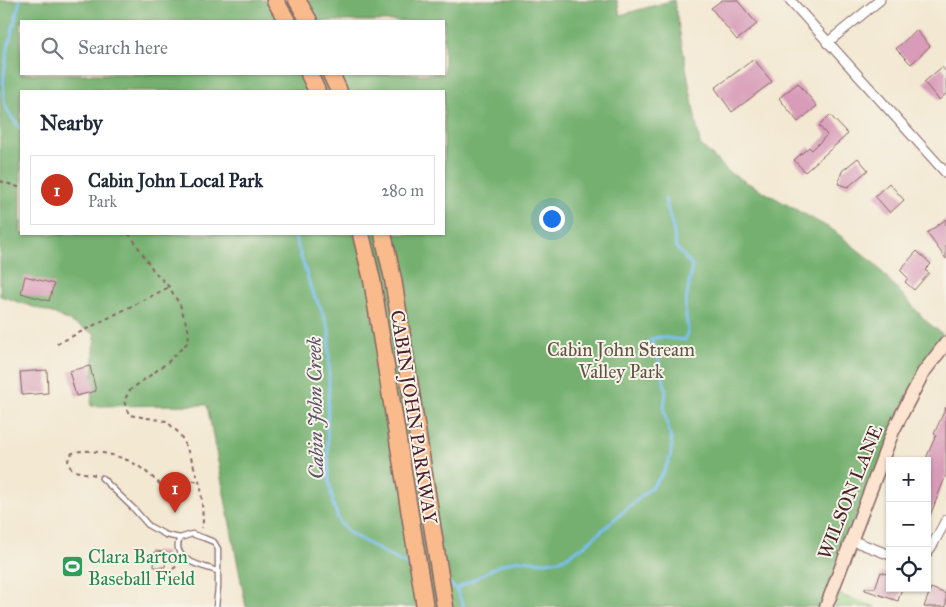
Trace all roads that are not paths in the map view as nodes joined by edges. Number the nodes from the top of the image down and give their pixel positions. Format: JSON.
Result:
{"nodes":[{"id":1,"x":274,"y":0,"type":"edge"},
{"id":2,"x":297,"y":0,"type":"edge"},
{"id":3,"x":790,"y":0,"type":"edge"},
{"id":4,"x":880,"y":0,"type":"edge"},
{"id":5,"x":286,"y":20,"type":"edge"},
{"id":6,"x":308,"y":20,"type":"edge"},
{"id":7,"x":827,"y":42,"type":"junction"},
{"id":8,"x":309,"y":75,"type":"edge"},
{"id":9,"x":331,"y":75,"type":"edge"},
{"id":10,"x":317,"y":90,"type":"edge"},
{"id":11,"x":338,"y":90,"type":"edge"},
{"id":12,"x":946,"y":172,"type":"edge"},
{"id":13,"x":361,"y":235,"type":"edge"},
{"id":14,"x":383,"y":235,"type":"edge"},
{"id":15,"x":946,"y":344,"type":"edge"},
{"id":16,"x":102,"y":478,"type":"road end"},
{"id":17,"x":946,"y":520,"type":"edge"},
{"id":18,"x":180,"y":538,"type":"junction"},
{"id":19,"x":851,"y":540,"type":"junction"},
{"id":20,"x":931,"y":547,"type":"edge"},
{"id":21,"x":886,"y":553,"type":"edge"},
{"id":22,"x":217,"y":571,"type":"junction"},
{"id":23,"x":216,"y":607,"type":"edge"},
{"id":24,"x":425,"y":607,"type":"edge"},
{"id":25,"x":445,"y":607,"type":"edge"},
{"id":26,"x":826,"y":607,"type":"edge"}],
"edges":[{"from":1,"to":5,"type":"highway"},
{"from":2,"to":6,"type":"highway"},
{"from":3,"to":7,"type":"street"},
{"from":4,"to":7,"type":"street"},
{"from":7,"to":12,"type":"street"},
{"from":8,"to":10,"type":"highway"},
{"from":9,"to":11,"type":"highway"},
{"from":13,"to":24,"type":"highway","name":"CABIN JOHN PARKWAY"},
{"from":14,"to":25,"type":"highway","name":"CABIN JOHN PARKWAY"},
{"from":15,"to":19,"type":"main road","name":"WILSON LANE"},
{"from":16,"to":18,"type":"lane"},
{"from":17,"to":20,"type":"street"},
{"from":18,"to":22,"type":"lane"},
{"from":18,"to":22,"type":"lane"},
{"from":19,"to":21,"type":"street"},
{"from":19,"to":26,"type":"main road","name":"WILSON LANE"},
{"from":22,"to":23,"type":"lane"}]}
